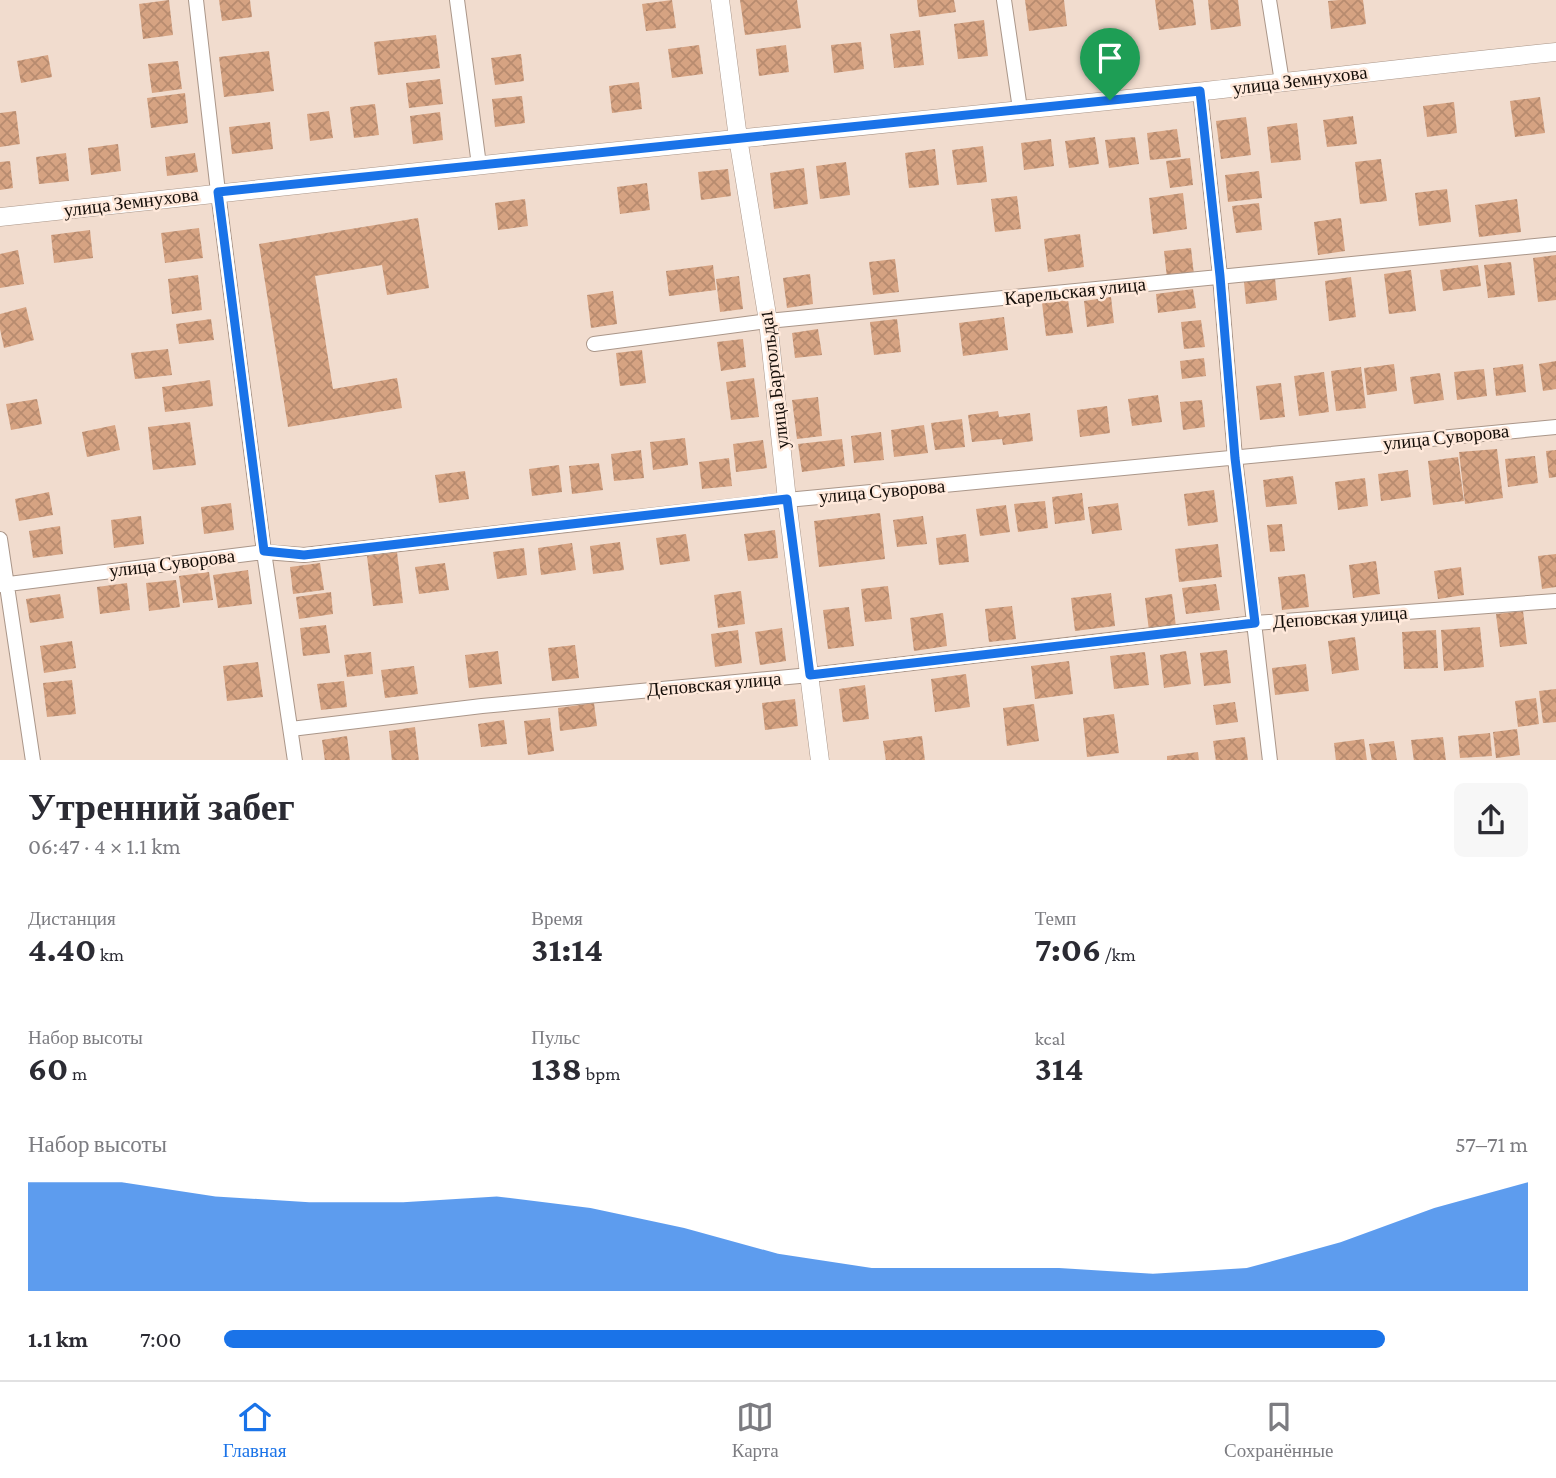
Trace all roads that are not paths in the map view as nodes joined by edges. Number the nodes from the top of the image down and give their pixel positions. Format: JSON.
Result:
{"nodes":[{"id":1,"x":196,"y":0,"type":"edge"},
{"id":2,"x":457,"y":0,"type":"edge"},
{"id":3,"x":720,"y":0,"type":"edge"},
{"id":4,"x":1004,"y":0,"type":"edge"},
{"id":5,"x":1269,"y":0,"type":"edge"},
{"id":6,"x":1556,"y":52,"type":"edge"},
{"id":7,"x":1282,"y":82,"type":"junction"},
{"id":8,"x":1200,"y":91,"type":"junction"},
{"id":9,"x":1020,"y":109,"type":"junction"},
{"id":10,"x":738,"y":138,"type":"junction"},
{"id":11,"x":479,"y":165,"type":"junction"},
{"id":12,"x":218,"y":192,"type":"junction"},
{"id":13,"x":0,"y":217,"type":"edge"},
{"id":14,"x":1556,"y":244,"type":"edge"},
{"id":15,"x":1220,"y":276,"type":"junction"},
{"id":16,"x":768,"y":321,"type":"junction"},
{"id":17,"x":594,"y":344,"type":"dead end"},
{"id":18,"x":1556,"y":427,"type":"edge"},
{"id":19,"x":1235,"y":458,"type":"junction"},
{"id":20,"x":787,"y":499,"type":"junction"},
{"id":21,"x":0,"y":539,"type":"edge"},
{"id":22,"x":264,"y":551,"type":"junction"},
{"id":23,"x":3,"y":584,"type":"edge"},
{"id":24,"x":1556,"y":601,"type":"edge"},
{"id":25,"x":1255,"y":623,"type":"junction"},
{"id":26,"x":810,"y":675,"type":"junction"},
{"id":27,"x":290,"y":729,"type":"junction"},
{"id":28,"x":33,"y":760,"type":"edge"},
{"id":29,"x":295,"y":760,"type":"edge"},
{"id":30,"x":820,"y":760,"type":"edge"},
{"id":31,"x":1270,"y":760,"type":"edge"}],
"edges":[{"from":1,"to":12,"type":"street"},
{"from":2,"to":11,"type":"street"},
{"from":3,"to":10,"type":"street","name":"улица Бартольда1"},
{"from":4,"to":9,"type":"street"},
{"from":5,"to":7,"type":"street"},
{"from":6,"to":7,"type":"street","name":"улица Земнухова"},
{"from":7,"to":8,"type":"street","name":"улица Земнухова"},
{"from":8,"to":9,"type":"street","name":"улица Земнухова"},
{"from":8,"to":15,"type":"street"},
{"from":9,"to":10,"type":"street","name":"улица Земнухова"},
{"from":10,"to":11,"type":"street","name":"улица Земнухова"},
{"from":10,"to":16,"type":"street","name":"улица Бартольда1"},
{"from":11,"to":12,"type":"street","name":"улица Земнухова"},
{"from":12,"to":13,"type":"street","name":"улица Земнухова"},
{"from":12,"to":22,"type":"street"},
{"from":14,"to":15,"type":"street","name":"Карельская улица"},
{"from":15,"to":16,"type":"street","name":"Карельская улица"},
{"from":15,"to":19,"type":"street"},
{"from":16,"to":17,"type":"street","name":"Карельская улица"},
{"from":16,"to":20,"type":"street","name":"улица Бартольда1"},
{"from":18,"to":19,"type":"street","name":"улица Суворова"},
{"from":19,"to":20,"type":"street","name":"улица Суворова"},
{"from":19,"to":25,"type":"street"},
{"from":20,"to":22,"type":"street","name":"улица Суворова"},
{"from":20,"to":26,"type":"street","name":"улица Бартольда1"},
{"from":21,"to":23,"type":"street"},
{"from":22,"to":23,"type":"street","name":"улица Суворова"},
{"from":22,"to":27,"type":"street"},
{"from":23,"to":28,"type":"street"},
{"from":24,"to":25,"type":"street","name":"Деповская улица"},
{"from":25,"to":26,"type":"street","name":"Деповская улица"},
{"from":25,"to":31,"type":"street"},
{"from":26,"to":27,"type":"street","name":"Деповская улица"},
{"from":26,"to":30,"type":"street","name":"улица Бартольда1"},
{"from":27,"to":29,"type":"street"}]}
